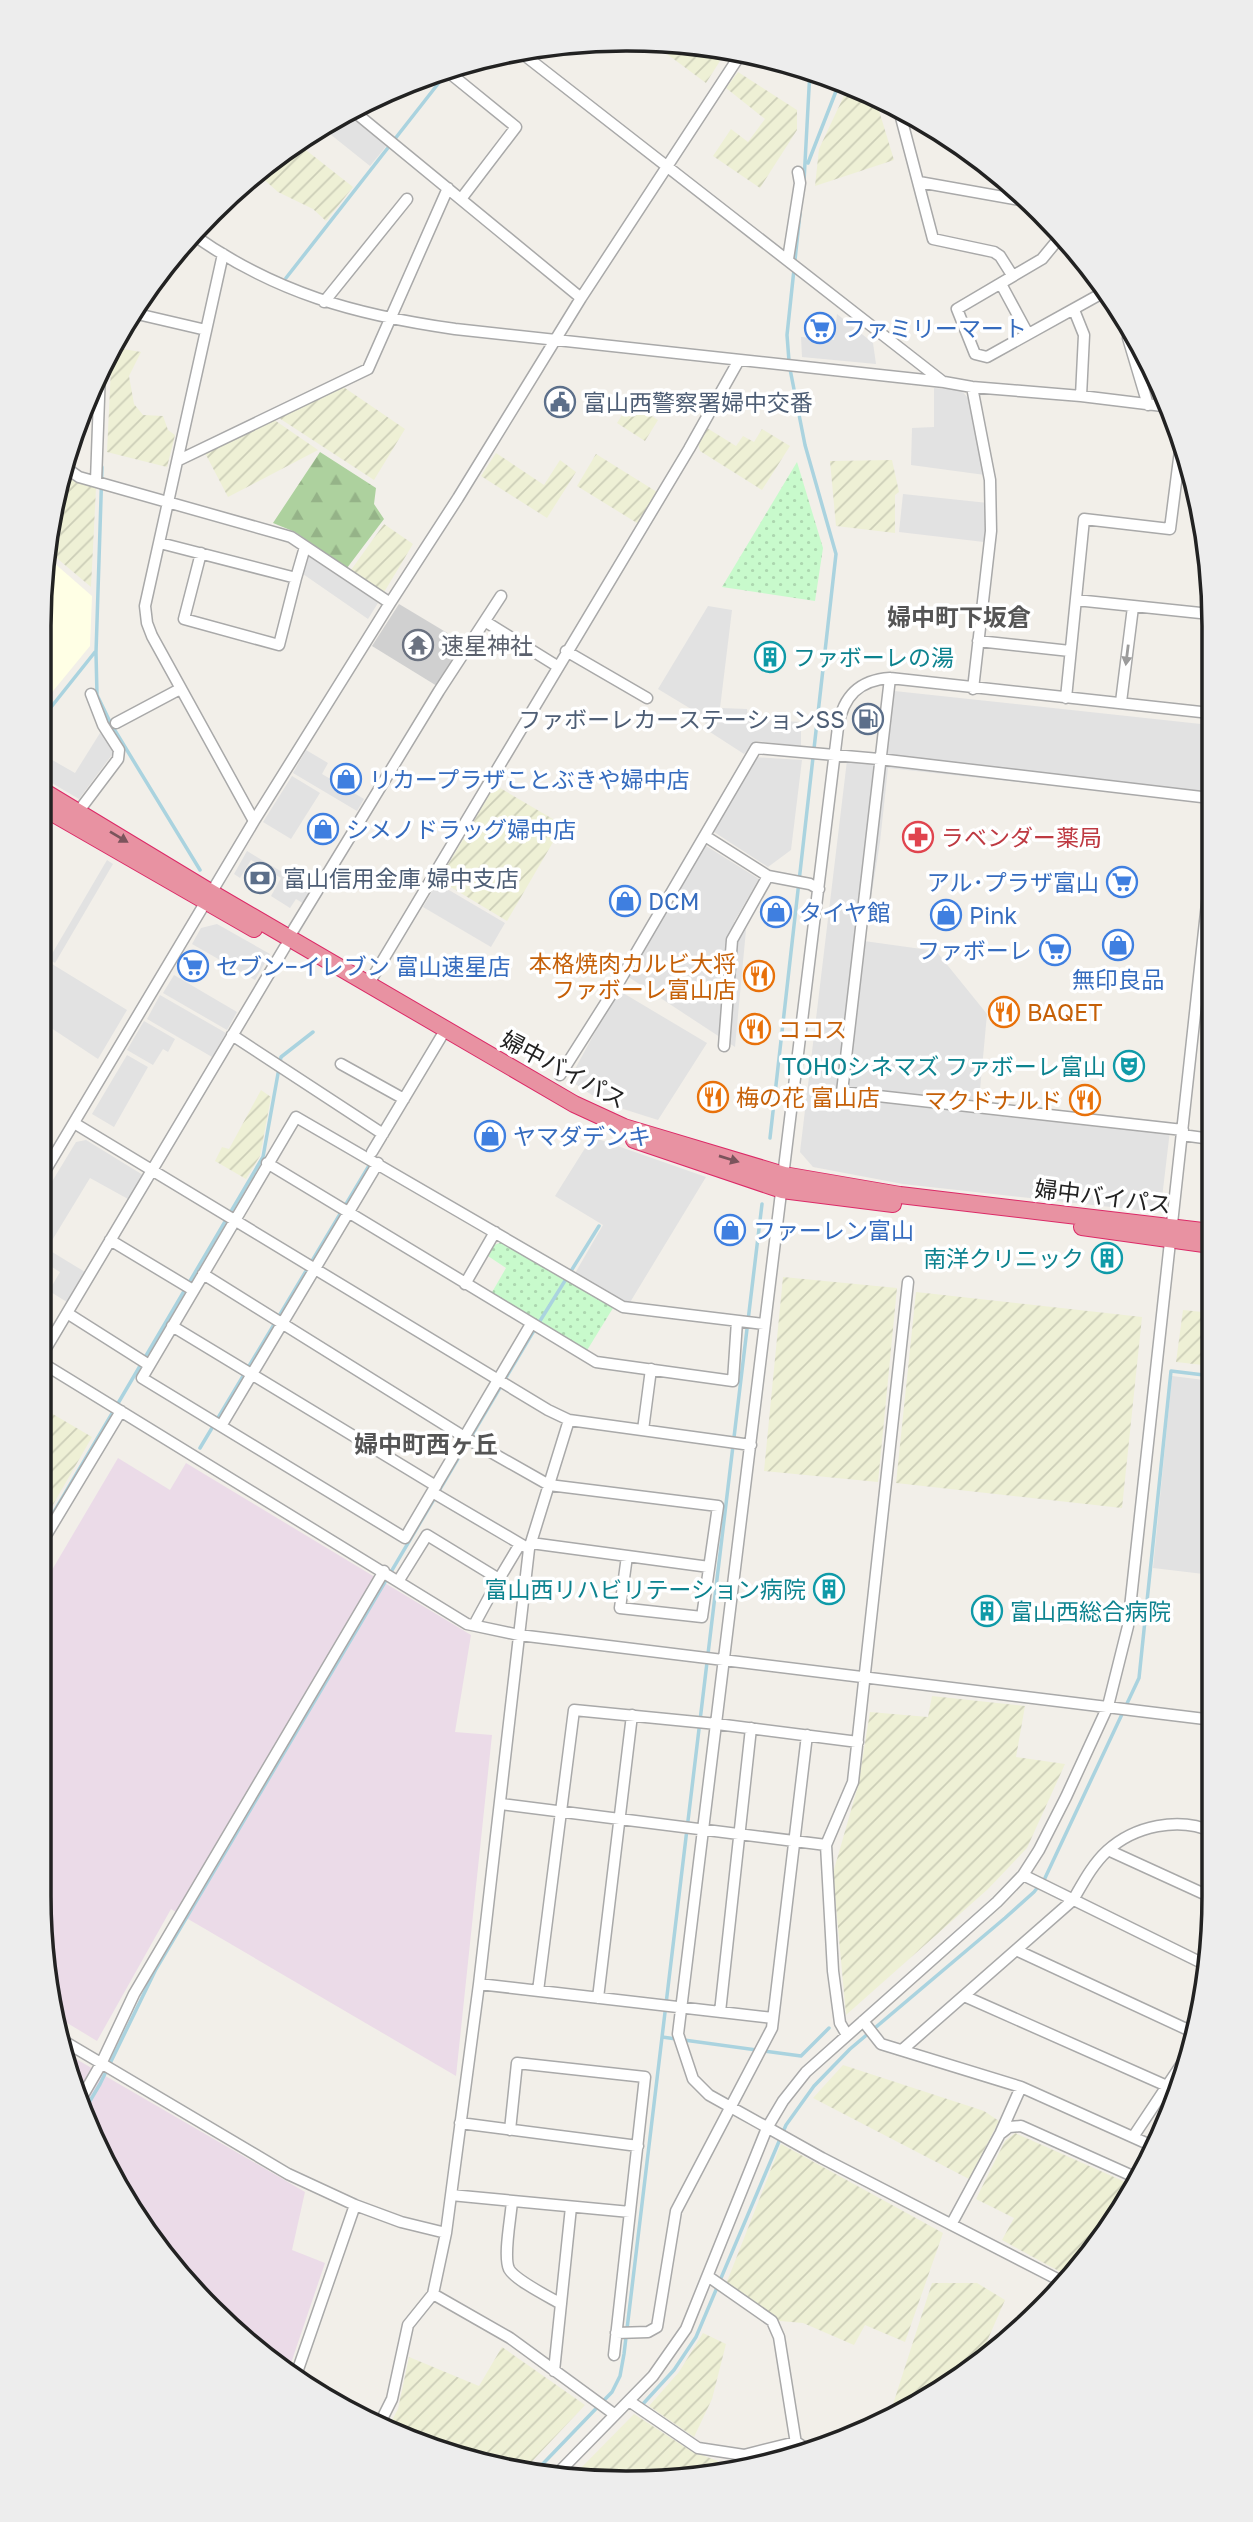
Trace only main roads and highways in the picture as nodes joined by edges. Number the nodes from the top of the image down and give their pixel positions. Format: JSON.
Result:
{"nodes":[{"id":1,"x":51,"y":796,"type":"edge"},
{"id":2,"x":51,"y":817,"type":"edge"},
{"id":3,"x":209,"y":898,"type":"junction"},
{"id":4,"x":287,"y":942,"type":"junction"},
{"id":5,"x":783,"y":1182,"type":"junction"},
{"id":6,"x":1202,"y":1232,"type":"edge"},
{"id":7,"x":1171,"y":1233,"type":"junction"},
{"id":8,"x":1202,"y":1242,"type":"edge"}],
"edges":[{"from":1,"to":3,"type":"highway","name":"婦中バイパス","one_way":true},
{"from":2,"to":3,"type":"highway","name":"婦中バイパス"},
{"from":3,"to":4,"type":"highway","name":"婦中バイパス"},
{"from":4,"to":5,"type":"highway","name":"婦中バイパス","one_way":true},
{"from":4,"to":5,"type":"highway","name":"婦中バイパス"},
{"from":5,"to":7,"type":"highway","name":"婦中バイパス"},
{"from":6,"to":7,"type":"highway","name":"婦中バイパス"},
{"from":7,"to":8,"type":"highway","name":"婦中バイパス"}]}
